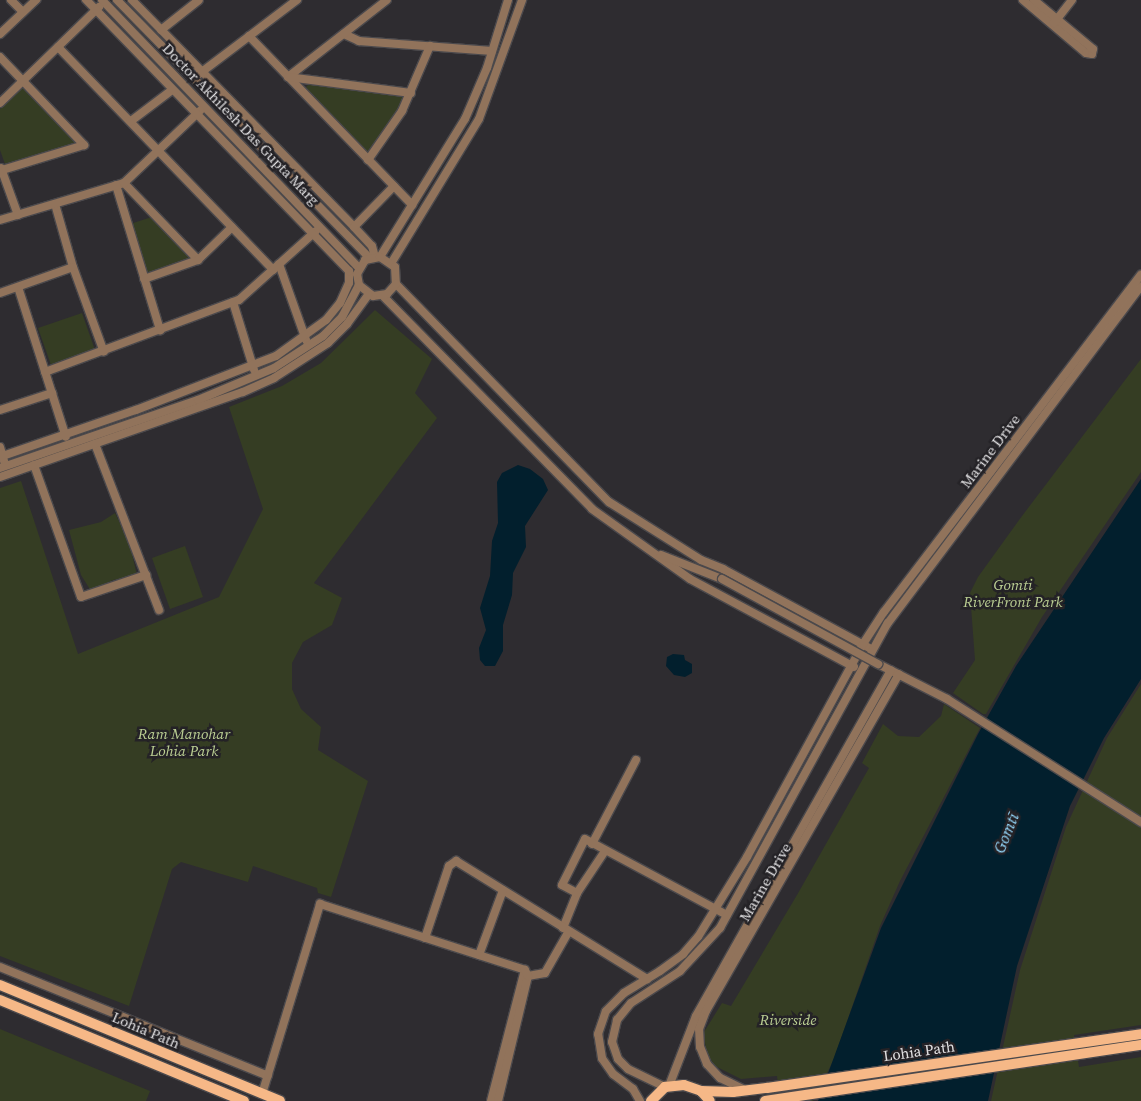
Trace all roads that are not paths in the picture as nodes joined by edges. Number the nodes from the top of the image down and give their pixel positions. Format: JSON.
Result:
{"nodes":[{"id":1,"x":11,"y":0,"type":"edge"},
{"id":2,"x":36,"y":0,"type":"edge"},
{"id":3,"x":86,"y":0,"type":"edge"},
{"id":4,"x":117,"y":0,"type":"edge"},
{"id":5,"x":132,"y":0,"type":"edge"},
{"id":6,"x":199,"y":0,"type":"edge"},
{"id":7,"x":297,"y":0,"type":"edge"},
{"id":8,"x":387,"y":0,"type":"edge"},
{"id":9,"x":508,"y":0,"type":"edge"},
{"id":10,"x":522,"y":0,"type":"edge"},
{"id":11,"x":1024,"y":0,"type":"edge"},
{"id":12,"x":1034,"y":0,"type":"edge"},
{"id":13,"x":1072,"y":0,"type":"edge"},
{"id":14,"x":103,"y":1,"type":"edge"},
{"id":15,"x":96,"y":10,"type":"junction"},
{"id":16,"x":23,"y":12,"type":"junction"},
{"id":17,"x":1055,"y":22,"type":"junction"},
{"id":18,"x":161,"y":30,"type":"junction"},
{"id":19,"x":0,"y":34,"type":"edge"},
{"id":20,"x":344,"y":34,"type":"junction"},
{"id":21,"x":249,"y":36,"type":"junction"},
{"id":22,"x":430,"y":46,"type":"junction"},
{"id":23,"x":58,"y":47,"type":"junction"},
{"id":24,"x":492,"y":51,"type":"junction"},
{"id":25,"x":0,"y":57,"type":"edge"},
{"id":26,"x":202,"y":72,"type":"junction"},
{"id":27,"x":288,"y":77,"type":"junction"},
{"id":28,"x":193,"y":78,"type":"junction"},
{"id":29,"x":23,"y":81,"type":"junction"},
{"id":30,"x":184,"y":85,"type":"junction"},
{"id":31,"x":172,"y":90,"type":"junction"},
{"id":32,"x":411,"y":93,"type":"junction"},
{"id":33,"x":0,"y":103,"type":"edge"},
{"id":34,"x":205,"y":106,"type":"junction"},
{"id":35,"x":197,"y":114,"type":"junction"},
{"id":36,"x":131,"y":121,"type":"junction"},
{"id":37,"x":159,"y":150,"type":"junction"},
{"id":38,"x":368,"y":160,"type":"junction"},
{"id":39,"x":1,"y":168,"type":"edge"},
{"id":40,"x":120,"y":184,"type":"junction"},
{"id":41,"x":394,"y":186,"type":"junction"},
{"id":42,"x":55,"y":204,"type":"junction"},
{"id":43,"x":412,"y":205,"type":"junction"},
{"id":44,"x":18,"y":215,"type":"junction"},
{"id":45,"x":0,"y":220,"type":"edge"},
{"id":46,"x":321,"y":226,"type":"junction"},
{"id":47,"x":232,"y":227,"type":"junction"},
{"id":48,"x":354,"y":227,"type":"junction"},
{"id":49,"x":313,"y":234,"type":"junction"},
{"id":50,"x":375,"y":257,"type":"junction"},
{"id":51,"x":198,"y":260,"type":"junction"},
{"id":52,"x":392,"y":262,"type":"junction"},
{"id":53,"x":73,"y":267,"type":"junction"},
{"id":54,"x":276,"y":267,"type":"junction"},
{"id":55,"x":359,"y":268,"type":"junction"},
{"id":56,"x":1141,"y":275,"type":"edge"},
{"id":57,"x":144,"y":279,"type":"junction"},
{"id":58,"x":396,"y":284,"type":"junction"},
{"id":59,"x":359,"y":285,"type":"junction"},
{"id":60,"x":1141,"y":286,"type":"edge"},
{"id":61,"x":18,"y":287,"type":"junction"},
{"id":62,"x":0,"y":293,"type":"edge"},
{"id":63,"x":368,"y":295,"type":"junction"},
{"id":64,"x":383,"y":296,"type":"junction"},
{"id":65,"x":233,"y":302,"type":"junction"},
{"id":66,"x":160,"y":330,"type":"junction"},
{"id":67,"x":304,"y":335,"type":"junction"},
{"id":68,"x":308,"y":346,"type":"junction"},
{"id":69,"x":104,"y":352,"type":"junction"},
{"id":70,"x":253,"y":367,"type":"junction"},
{"id":71,"x":45,"y":372,"type":"junction"},
{"id":72,"x":256,"y":376,"type":"junction"},
{"id":73,"x":52,"y":393,"type":"junction"},
{"id":74,"x":0,"y":410,"type":"edge"},
{"id":75,"x":65,"y":434,"type":"junction"},
{"id":76,"x":68,"y":444,"type":"junction"},
{"id":77,"x":95,"y":444,"type":"junction"},
{"id":78,"x":0,"y":447,"type":"edge"},
{"id":79,"x":1,"y":456,"type":"edge"},
{"id":80,"x":34,"y":465,"type":"junction"},
{"id":81,"x":2,"y":471,"type":"edge"},
{"id":82,"x":640,"y":545,"type":"junction"},
{"id":83,"x":701,"y":560,"type":"junction"},
{"id":84,"x":146,"y":574,"type":"junction"},
{"id":85,"x":722,"y":579,"type":"junction"},
{"id":86,"x":159,"y":610,"type":"dead end"},
{"id":87,"x":863,"y":644,"type":"junction"},
{"id":88,"x":874,"y":650,"type":"junction"},
{"id":89,"x":851,"y":666,"type":"junction"},
{"id":90,"x":891,"y":670,"type":"junction"},
{"id":91,"x":862,"y":672,"type":"junction"},
{"id":92,"x":899,"y":674,"type":"junction"},
{"id":93,"x":636,"y":760,"type":"dead end"},
{"id":94,"x":1141,"y":822,"type":"edge"},
{"id":95,"x":592,"y":844,"type":"junction"},
{"id":96,"x":605,"y":850,"type":"junction"},
{"id":97,"x":502,"y":890,"type":"junction"},
{"id":98,"x":576,"y":893,"type":"junction"},
{"id":99,"x":717,"y":909,"type":"junction"},
{"id":100,"x":727,"y":915,"type":"junction"},
{"id":101,"x":566,"y":929,"type":"junction"},
{"id":102,"x":425,"y":938,"type":"junction"},
{"id":103,"x":479,"y":955,"type":"junction"},
{"id":104,"x":0,"y":968,"type":"edge"},
{"id":105,"x":527,"y":973,"type":"junction"},
{"id":106,"x":646,"y":979,"type":"junction"},
{"id":107,"x":0,"y":985,"type":"edge"},
{"id":108,"x":0,"y":1000,"type":"edge"},
{"id":109,"x":1141,"y":1034,"type":"edge"},
{"id":110,"x":1141,"y":1045,"type":"edge"},
{"id":111,"x":268,"y":1076,"type":"junction"},
{"id":112,"x":667,"y":1087,"type":"junction"},
{"id":113,"x":748,"y":1090,"type":"junction"},
{"id":114,"x":701,"y":1091,"type":"junction"},
{"id":115,"x":262,"y":1094,"type":"junction"},
{"id":116,"x":241,"y":1100,"type":"edge"},
{"id":117,"x":280,"y":1101,"type":"edge"},
{"id":118,"x":491,"y":1101,"type":"edge"},
{"id":119,"x":498,"y":1101,"type":"edge"},
{"id":120,"x":640,"y":1101,"type":"edge"},
{"id":121,"x":651,"y":1101,"type":"edge"},
{"id":122,"x":710,"y":1101,"type":"edge"},
{"id":123,"x":766,"y":1101,"type":"edge"}],
"edges":[{"from":1,"to":16,"type":"street"},
{"from":2,"to":16,"type":"street"},
{"from":3,"to":15,"type":"street"},
{"from":4,"to":28,"type":"street","name":"Doctor Akhilesh Das Gupta Marg"},
{"from":5,"to":18,"type":"street"},
{"from":6,"to":18,"type":"street"},
{"from":7,"to":21,"type":"street"},
{"from":8,"to":20,"type":"street"},
{"from":9,"to":24,"type":"street"},
{"from":10,"to":52,"type":"street"},
{"from":11,"to":17,"type":"street"},
{"from":12,"to":17,"type":"street"},
{"from":13,"to":17,"type":"street"},
{"from":14,"to":15,"type":"street"},
{"from":14,"to":30,"type":"street","name":"Doctor Akhilesh Das Gupta Marg"},
{"from":15,"to":23,"type":"street"},
{"from":15,"to":31,"type":"street"},
{"from":16,"to":19,"type":"street"},
{"from":17,"to":17,"type":"street"},
{"from":18,"to":26,"type":"street"},
{"from":20,"to":22,"type":"street"},
{"from":20,"to":27,"type":"street"},
{"from":21,"to":26,"type":"street"},
{"from":21,"to":27,"type":"street"},
{"from":22,"to":24,"type":"street"},
{"from":22,"to":32,"type":"street"},
{"from":23,"to":29,"type":"street"},
{"from":23,"to":36,"type":"street"},
{"from":24,"to":43,"type":"street"},
{"from":25,"to":29,"type":"street"},
{"from":26,"to":28,"type":"street"},
{"from":26,"to":48,"type":"street"},
{"from":27,"to":32,"type":"street"},
{"from":27,"to":38,"type":"street"},
{"from":28,"to":30,"type":"street"},
{"from":28,"to":50,"type":"street","name":"Doctor Akhilesh Das Gupta Marg"},
{"from":29,"to":33,"type":"street"},
{"from":29,"to":39,"type":"street"},
{"from":30,"to":34,"type":"street","name":"Doctor Akhilesh Das Gupta Marg"},
{"from":31,"to":35,"type":"street"},
{"from":31,"to":36,"type":"street"},
{"from":32,"to":38,"type":"street"},
{"from":34,"to":35,"type":"street"},
{"from":34,"to":46,"type":"street","name":"Doctor Akhilesh Das Gupta Marg"},
{"from":35,"to":37,"type":"street"},
{"from":35,"to":49,"type":"street"},
{"from":36,"to":37,"type":"street"},
{"from":37,"to":40,"type":"street"},
{"from":37,"to":47,"type":"street"},
{"from":38,"to":41,"type":"street"},
{"from":39,"to":44,"type":"street"},
{"from":40,"to":42,"type":"street"},
{"from":40,"to":51,"type":"street"},
{"from":40,"to":57,"type":"street"},
{"from":41,"to":43,"type":"street"},
{"from":41,"to":48,"type":"street"},
{"from":42,"to":44,"type":"street"},
{"from":42,"to":53,"type":"street"},
{"from":43,"to":50,"type":"street"},
{"from":44,"to":45,"type":"street"},
{"from":46,"to":49,"type":"street"},
{"from":46,"to":55,"type":"street","name":"Doctor Akhilesh Das Gupta Marg"},
{"from":47,"to":51,"type":"street"},
{"from":47,"to":54,"type":"street"},
{"from":48,"to":50,"type":"street"},
{"from":49,"to":54,"type":"street"},
{"from":49,"to":67,"type":"street"},
{"from":50,"to":52,"type":"street"},
{"from":50,"to":55,"type":"street"},
{"from":51,"to":57,"type":"street"},
{"from":52,"to":58,"type":"street"},
{"from":53,"to":61,"type":"street"},
{"from":53,"to":69,"type":"street"},
{"from":54,"to":65,"type":"street"},
{"from":54,"to":67,"type":"street"},
{"from":55,"to":59,"type":"street"},
{"from":56,"to":87,"type":"street","name":"Marine Drive"},
{"from":57,"to":66,"type":"street"},
{"from":58,"to":64,"type":"street"},
{"from":58,"to":83,"type":"street"},
{"from":59,"to":63,"type":"street"},
{"from":59,"to":68,"type":"street"},
{"from":60,"to":88,"type":"street","name":"Marine Drive"},
{"from":61,"to":62,"type":"street"},
{"from":61,"to":71,"type":"street"},
{"from":63,"to":64,"type":"street"},
{"from":63,"to":77,"type":"street"},
{"from":64,"to":82,"type":"street"},
{"from":65,"to":66,"type":"street"},
{"from":65,"to":70,"type":"street"},
{"from":66,"to":69,"type":"street"},
{"from":67,"to":68,"type":"street"},
{"from":67,"to":70,"type":"street"},
{"from":68,"to":72,"type":"street"},
{"from":69,"to":71,"type":"street"},
{"from":70,"to":72,"type":"street"},
{"from":70,"to":75,"type":"street"},
{"from":71,"to":73,"type":"street"},
{"from":72,"to":76,"type":"street"},
{"from":73,"to":74,"type":"street"},
{"from":73,"to":75,"type":"street"},
{"from":75,"to":76,"type":"street"},
{"from":75,"to":79,"type":"street"},
{"from":76,"to":81,"type":"street"},
{"from":77,"to":80,"type":"street"},
{"from":77,"to":84,"type":"street"},
{"from":78,"to":79,"type":"street"},
{"from":79,"to":81,"type":"street"},
{"from":80,"to":81,"type":"street"},
{"from":80,"to":84,"type":"street"},
{"from":82,"to":85,"type":"street"},
{"from":82,"to":89,"type":"street"},
{"from":83,"to":85,"type":"street"},
{"from":83,"to":87,"type":"street"},
{"from":84,"to":86,"type":"street"},
{"from":85,"to":90,"type":"street","bridge":true},
{"from":87,"to":88,"type":"street"},
{"from":87,"to":89,"type":"street","name":"Marine Drive"},
{"from":88,"to":91,"type":"street","name":"Marine Drive"},
{"from":89,"to":91,"type":"street"},
{"from":89,"to":99,"type":"street","name":"Marine Drive"},
{"from":90,"to":92,"type":"street"},
{"from":90,"to":112,"type":"street","name":"Marine Drive"},
{"from":91,"to":100,"type":"street","name":"Marine Drive"},
{"from":92,"to":94,"type":"street"},
{"from":92,"to":113,"type":"street","name":"Marine Drive"},
{"from":93,"to":95,"type":"street"},
{"from":95,"to":96,"type":"street"},
{"from":95,"to":98,"type":"street"},
{"from":96,"to":98,"type":"street"},
{"from":96,"to":99,"type":"street"},
{"from":97,"to":101,"type":"street"},
{"from":97,"to":102,"type":"street"},
{"from":97,"to":103,"type":"street"},
{"from":98,"to":101,"type":"street"},
{"from":99,"to":100,"type":"street"},
{"from":99,"to":106,"type":"street","name":"Marine Drive"},
{"from":100,"to":112,"type":"street","name":"Marine Drive"},
{"from":101,"to":105,"type":"street"},
{"from":101,"to":106,"type":"street"},
{"from":102,"to":103,"type":"street"},
{"from":102,"to":111,"type":"street"},
{"from":103,"to":105,"type":"street"},
{"from":104,"to":111,"type":"street"},
{"from":105,"to":118,"type":"street"},
{"from":105,"to":119,"type":"street"},
{"from":106,"to":120,"type":"street","name":"Marine Drive"},
{"from":107,"to":115,"type":"main road","name":"Lohia Path"},
{"from":108,"to":116,"type":"main road","name":"Lohia Path"},
{"from":109,"to":113,"type":"main road","name":"Lohia Path"},
{"from":110,"to":123,"type":"main road","name":"Lohia Path"},
{"from":111,"to":115,"type":"street"},
{"from":112,"to":114,"type":"main road","name":"Lohia Path"},
{"from":112,"to":121,"type":"main road"},
{"from":113,"to":114,"type":"main road","name":"Lohia Path"},
{"from":114,"to":122,"type":"main road"},
{"from":115,"to":117,"type":"main road","name":"Lohia Path"}]}
